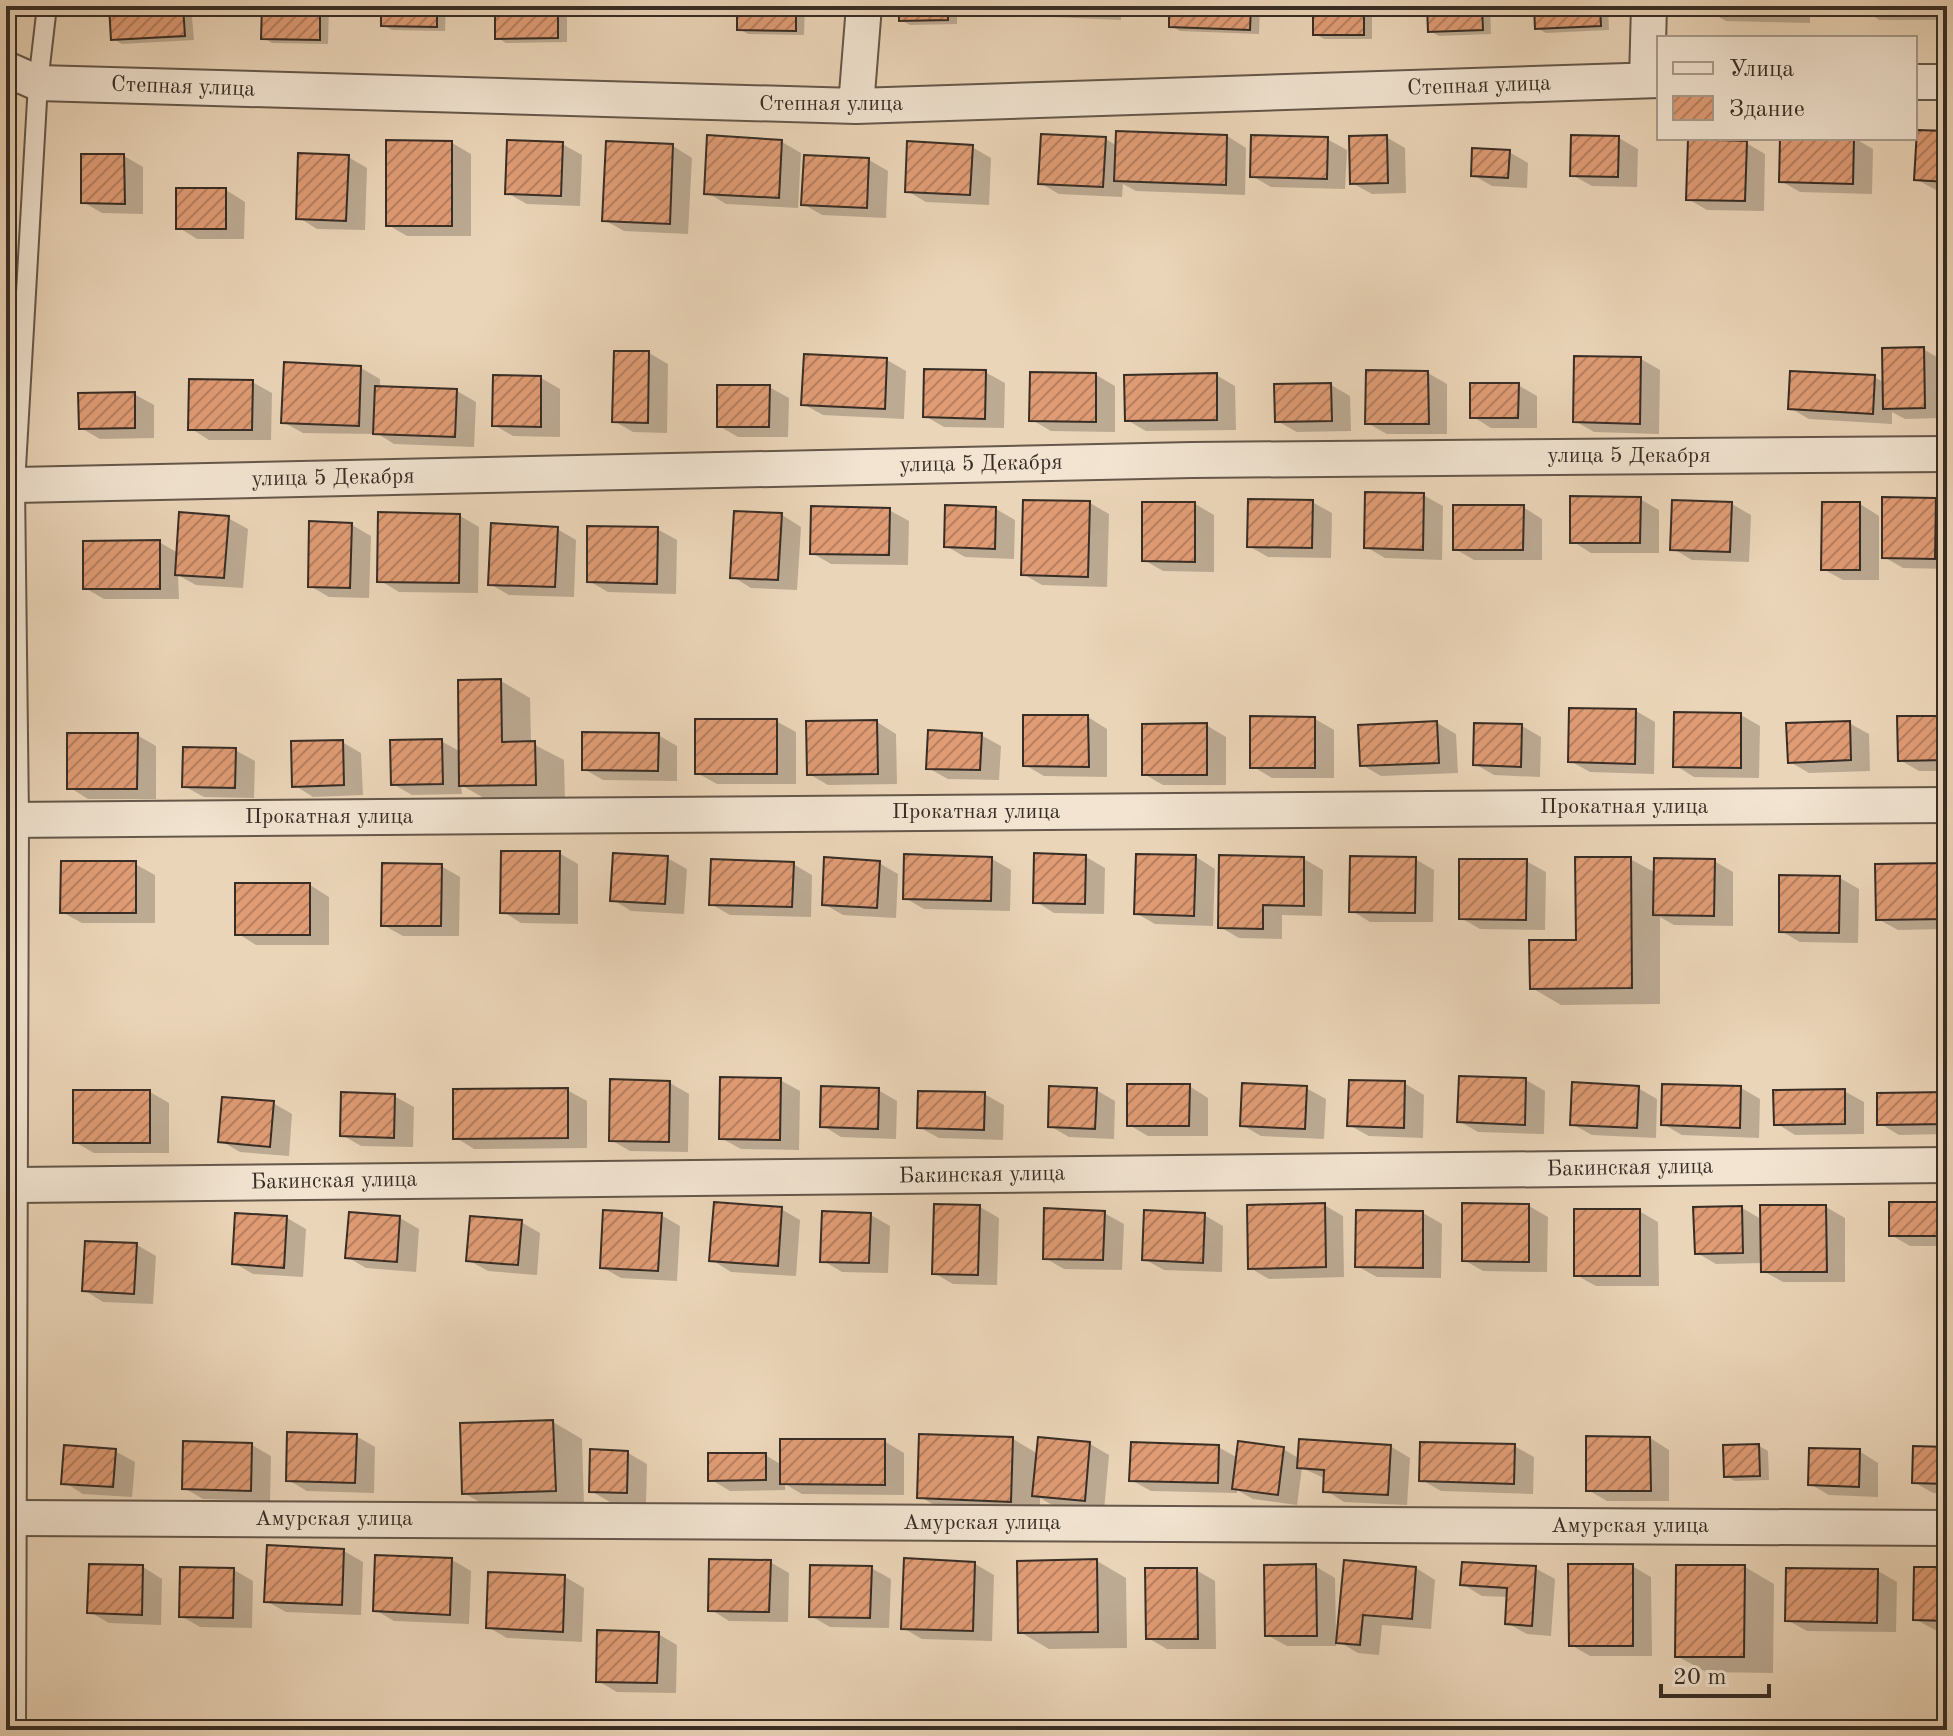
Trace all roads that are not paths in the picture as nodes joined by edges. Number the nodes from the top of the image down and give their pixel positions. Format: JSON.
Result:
{"nodes":[{"id":1,"x":47,"y":6,"type":"edge"},
{"id":2,"x":864,"y":6,"type":"edge"},
{"id":3,"x":1649,"y":6,"type":"edge"},
{"id":4,"x":6,"y":69,"type":"edge"},
{"id":5,"x":1653,"y":80,"type":"edge"},
{"id":6,"x":1917,"y":82,"type":"edge"},
{"id":7,"x":1947,"y":82,"type":"edge"},
{"id":8,"x":38,"y":83,"type":"junction"},
{"id":9,"x":856,"y":106,"type":"junction"},
{"id":10,"x":1947,"y":454,"type":"edge"},
{"id":11,"x":15,"y":485,"type":"junction"},
{"id":12,"x":1947,"y":805,"type":"edge"},
{"id":13,"x":13,"y":820,"type":"edge"},
{"id":14,"x":1947,"y":1165,"type":"edge"},
{"id":15,"x":17,"y":1185,"type":"junction"},
{"id":16,"x":17,"y":1518,"type":"junction"},
{"id":17,"x":1947,"y":1528,"type":"edge"},
{"id":18,"x":16,"y":1730,"type":"edge"}],
"edges":[{"from":1,"to":8,"type":"lane"},
{"from":2,"to":9,"type":"street"},
{"from":3,"to":5,"type":"street"},
{"from":4,"to":8,"type":"street","name":"Степная улица"},
{"from":5,"to":9,"type":"street","name":"Степная улица"},
{"from":6,"to":7,"type":"street"},
{"from":8,"to":9,"type":"street","name":"Степная улица"},
{"from":8,"to":11,"type":"lane"},
{"from":10,"to":11,"type":"street","name":"улица 5 Декабря"},
{"from":11,"to":13,"type":"lane"},
{"from":12,"to":13,"type":"street","name":"Прокатная улица"},
{"from":13,"to":15,"type":"lane"},
{"from":14,"to":15,"type":"street","name":"Бакинская улица"},
{"from":15,"to":16,"type":"lane"},
{"from":16,"to":17,"type":"street","name":"Амурская улица"},
{"from":16,"to":18,"type":"lane"}]}
